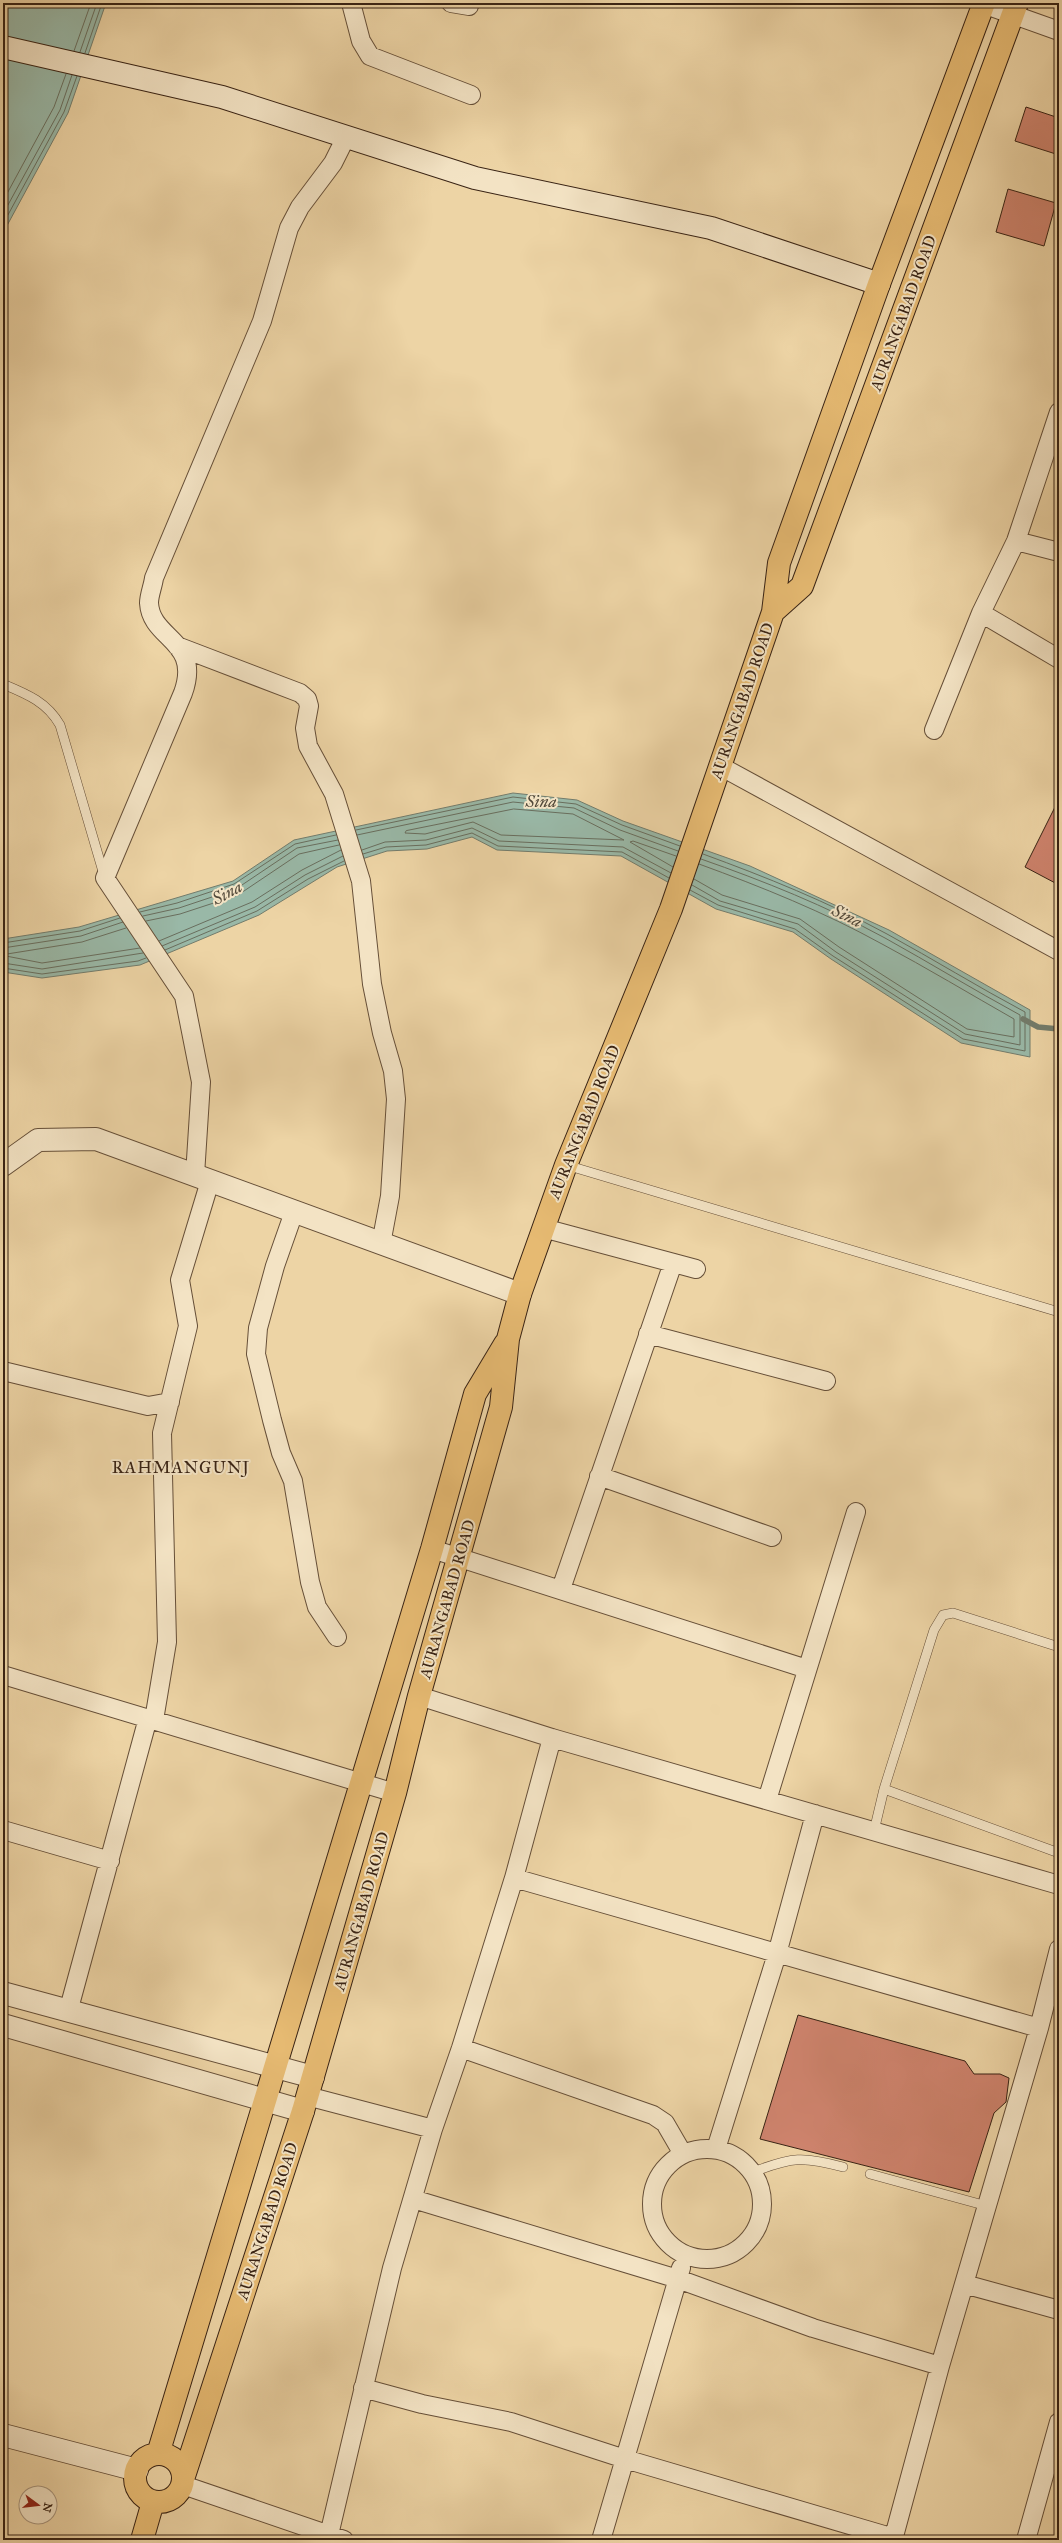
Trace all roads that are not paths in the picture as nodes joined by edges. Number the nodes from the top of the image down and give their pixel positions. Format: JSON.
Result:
{"nodes":[{"id":1,"x":351,"y":3,"type":"edge"},
{"id":2,"x":451,"y":3,"type":"edge"},
{"id":3,"x":983,"y":4,"type":"edge"},
{"id":4,"x":469,"y":6,"type":"dead end"},
{"id":5,"x":1015,"y":9,"type":"edge"},
{"id":6,"x":1059,"y":31,"type":"edge"},
{"id":7,"x":8,"y":48,"type":"edge"},
{"id":8,"x":471,"y":95,"type":"dead end"},
{"id":9,"x":346,"y":137,"type":"junction"},
{"id":10,"x":879,"y":284,"type":"junction"},
{"id":11,"x":1059,"y":412,"type":"edge"},
{"id":12,"x":1016,"y":541,"type":"junction"},
{"id":13,"x":1059,"y":552,"type":"edge"},
{"id":14,"x":773,"y":612,"type":"junction"},
{"id":15,"x":981,"y":612,"type":"junction"},
{"id":16,"x":176,"y":646,"type":"junction"},
{"id":17,"x":1059,"y":659,"type":"edge"},
{"id":18,"x":3,"y":684,"type":"edge"},
{"id":19,"x":934,"y":730,"type":"dead end"},
{"id":20,"x":720,"y":766,"type":"junction"},
{"id":21,"x":109,"y":885,"type":"junction"},
{"id":22,"x":1058,"y":949,"type":"edge"},
{"id":23,"x":566,"y":1164,"type":"junction"},
{"id":24,"x":3,"y":1165,"type":"edge"},
{"id":25,"x":202,"y":1178,"type":"junction"},
{"id":26,"x":294,"y":1212,"type":"junction"},
{"id":27,"x":543,"y":1228,"type":"junction"},
{"id":28,"x":381,"y":1244,"type":"junction"},
{"id":29,"x":673,"y":1263,"type":"junction"},
{"id":30,"x":696,"y":1269,"type":"dead end"},
{"id":31,"x":520,"y":1294,"type":"junction"},
{"id":32,"x":1059,"y":1312,"type":"edge"},
{"id":33,"x":648,"y":1334,"type":"junction"},
{"id":34,"x":508,"y":1339,"type":"junction"},
{"id":35,"x":3,"y":1371,"type":"edge"},
{"id":36,"x":826,"y":1381,"type":"dead end"},
{"id":37,"x":170,"y":1402,"type":"junction"},
{"id":38,"x":599,"y":1476,"type":"junction"},
{"id":39,"x":856,"y":1512,"type":"dead end"},
{"id":40,"x":772,"y":1537,"type":"dead end"},
{"id":41,"x":432,"y":1548,"type":"junction"},
{"id":42,"x":460,"y":1557,"type":"junction"},
{"id":43,"x":561,"y":1589,"type":"junction"},
{"id":44,"x":337,"y":1637,"type":"dead end"},
{"id":45,"x":1059,"y":1647,"type":"edge"},
{"id":46,"x":807,"y":1669,"type":"junction"},
{"id":47,"x":3,"y":1675,"type":"edge"},
{"id":48,"x":419,"y":1696,"type":"junction"},
{"id":49,"x":151,"y":1719,"type":"junction"},
{"id":50,"x":552,"y":1738,"type":"junction"},
{"id":51,"x":360,"y":1783,"type":"junction"},
{"id":52,"x":884,"y":1789,"type":"junction"},
{"id":53,"x":395,"y":1793,"type":"junction"},
{"id":54,"x":767,"y":1800,"type":"junction"},
{"id":55,"x":815,"y":1814,"type":"junction"},
{"id":56,"x":3,"y":1830,"type":"edge"},
{"id":57,"x":874,"y":1831,"type":"junction"},
{"id":58,"x":1059,"y":1853,"type":"edge"},
{"id":59,"x":110,"y":1861,"type":"junction"},
{"id":60,"x":514,"y":1878,"type":"junction"},
{"id":61,"x":1059,"y":1885,"type":"edge"},
{"id":62,"x":1059,"y":1949,"type":"edge"},
{"id":63,"x":777,"y":1954,"type":"junction"},
{"id":64,"x":3,"y":1993,"type":"edge"},
{"id":65,"x":68,"y":2012,"type":"junction"},
{"id":66,"x":3,"y":2025,"type":"edge"},
{"id":67,"x":1039,"y":2028,"type":"junction"},
{"id":68,"x":461,"y":2048,"type":"junction"},
{"id":69,"x":275,"y":2066,"type":"junction"},
{"id":70,"x":308,"y":2095,"type":"junction"},
{"id":71,"x":267,"y":2100,"type":"junction"},
{"id":72,"x":433,"y":2129,"type":"junction"},
{"id":73,"x":716,"y":2149,"type":"junction"},
{"id":74,"x":684,"y":2154,"type":"junction"},
{"id":75,"x":843,"y":2167,"type":"dead end"},
{"id":76,"x":753,"y":2172,"type":"junction"},
{"id":77,"x":870,"y":2174,"type":"dead end"},
{"id":78,"x":413,"y":2199,"type":"junction"},
{"id":79,"x":987,"y":2206,"type":"junction"},
{"id":80,"x":685,"y":2254,"type":"junction"},
{"id":81,"x":678,"y":2278,"type":"junction"},
{"id":82,"x":964,"y":2284,"type":"junction"},
{"id":83,"x":1059,"y":2310,"type":"edge"},
{"id":84,"x":940,"y":2366,"type":"junction"},
{"id":85,"x":364,"y":2388,"type":"junction"},
{"id":86,"x":1059,"y":2422,"type":"edge"},
{"id":87,"x":3,"y":2435,"type":"edge"},
{"id":88,"x":158,"y":2454,"type":"junction"},
{"id":89,"x":625,"y":2459,"type":"junction"},
{"id":90,"x":137,"y":2470,"type":"junction"},
{"id":91,"x":183,"y":2481,"type":"junction"},
{"id":92,"x":153,"y":2502,"type":"junction"},
{"id":93,"x":336,"y":2538,"type":"edge"},
{"id":94,"x":894,"y":2539,"type":"edge"},
{"id":95,"x":142,"y":2540,"type":"edge"},
{"id":96,"x":601,"y":2540,"type":"edge"},
{"id":97,"x":1026,"y":2540,"type":"edge"}],
"edges":[{"from":1,"to":8,"type":"street"},
{"from":2,"to":4,"type":"street"},
{"from":3,"to":5,"type":"street"},
{"from":3,"to":10,"type":"main road","name":"AURANGABAD ROAD"},
{"from":5,"to":6,"type":"street"},
{"from":5,"to":14,"type":"main road","name":"AURANGABAD ROAD"},
{"from":7,"to":9,"type":"street"},
{"from":9,"to":10,"type":"street"},
{"from":9,"to":16,"type":"street"},
{"from":10,"to":14,"type":"main road","name":"AURANGABAD ROAD"},
{"from":11,"to":12,"type":"street"},
{"from":12,"to":13,"type":"street"},
{"from":12,"to":15,"type":"street"},
{"from":14,"to":20,"type":"main road","name":"AURANGABAD ROAD"},
{"from":15,"to":17,"type":"street"},
{"from":15,"to":19,"type":"street"},
{"from":16,"to":21,"type":"street"},
{"from":16,"to":28,"type":"street"},
{"from":18,"to":21,"type":"lane"},
{"from":20,"to":22,"type":"street"},
{"from":20,"to":23,"type":"main road","name":"AURANGABAD ROAD"},
{"from":21,"to":25,"type":"street"},
{"from":23,"to":27,"type":"main road","name":"AURANGABAD ROAD"},
{"from":23,"to":32,"type":"lane"},
{"from":24,"to":25,"type":"street"},
{"from":25,"to":26,"type":"street"},
{"from":25,"to":37,"type":"street"},
{"from":26,"to":28,"type":"street"},
{"from":26,"to":44,"type":"street"},
{"from":27,"to":29,"type":"street"},
{"from":27,"to":31,"type":"main road","name":"AURANGABAD ROAD"},
{"from":28,"to":31,"type":"street"},
{"from":29,"to":30,"type":"street"},
{"from":29,"to":33,"type":"street"},
{"from":31,"to":34,"type":"main road","name":"AURANGABAD ROAD"},
{"from":33,"to":36,"type":"street"},
{"from":33,"to":38,"type":"street"},
{"from":34,"to":41,"type":"main road","name":"AURANGABAD ROAD"},
{"from":34,"to":42,"type":"main road","name":"AURANGABAD ROAD"},
{"from":35,"to":37,"type":"street"},
{"from":37,"to":49,"type":"street"},
{"from":38,"to":40,"type":"street"},
{"from":38,"to":43,"type":"street"},
{"from":39,"to":46,"type":"street"},
{"from":41,"to":42,"type":"street"},
{"from":41,"to":51,"type":"main road","name":"AURANGABAD ROAD"},
{"from":42,"to":43,"type":"street"},
{"from":42,"to":48,"type":"main road","name":"AURANGABAD ROAD"},
{"from":43,"to":46,"type":"street"},
{"from":45,"to":52,"type":"lane"},
{"from":46,"to":54,"type":"street"},
{"from":47,"to":49,"type":"street"},
{"from":48,"to":50,"type":"street"},
{"from":48,"to":53,"type":"main road","name":"AURANGABAD ROAD"},
{"from":49,"to":51,"type":"street"},
{"from":49,"to":59,"type":"street"},
{"from":50,"to":54,"type":"street"},
{"from":50,"to":60,"type":"street"},
{"from":51,"to":53,"type":"street"},
{"from":51,"to":69,"type":"main road","name":"AURANGABAD ROAD"},
{"from":52,"to":57,"type":"lane"},
{"from":52,"to":58,"type":"lane"},
{"from":53,"to":70,"type":"main road","name":"AURANGABAD ROAD"},
{"from":54,"to":55,"type":"street"},
{"from":55,"to":57,"type":"street"},
{"from":55,"to":63,"type":"street"},
{"from":56,"to":59,"type":"street"},
{"from":57,"to":61,"type":"street"},
{"from":59,"to":65,"type":"street"},
{"from":60,"to":63,"type":"street"},
{"from":60,"to":68,"type":"street"},
{"from":62,"to":67,"type":"street"},
{"from":63,"to":67,"type":"street"},
{"from":63,"to":73,"type":"street"},
{"from":64,"to":65,"type":"street"},
{"from":65,"to":69,"type":"street"},
{"from":66,"to":71,"type":"street"},
{"from":67,"to":79,"type":"street"},
{"from":68,"to":72,"type":"street"},
{"from":68,"to":74,"type":"street"},
{"from":69,"to":70,"type":"street"},
{"from":69,"to":71,"type":"main road","name":"AURANGABAD ROAD"},
{"from":70,"to":71,"type":"street"},
{"from":70,"to":72,"type":"street"},
{"from":70,"to":91,"type":"main road","name":"AURANGABAD ROAD"},
{"from":71,"to":88,"type":"main road","name":"AURANGABAD ROAD"},
{"from":72,"to":78,"type":"street"},
{"from":73,"to":74,"type":"street"},
{"from":73,"to":76,"type":"street"},
{"from":74,"to":80,"type":"street"},
{"from":75,"to":76,"type":"lane"},
{"from":76,"to":80,"type":"street"},
{"from":77,"to":79,"type":"lane"},
{"from":78,"to":81,"type":"street"},
{"from":78,"to":85,"type":"street"},
{"from":79,"to":82,"type":"street"},
{"from":80,"to":81,"type":"street"},
{"from":81,"to":84,"type":"street"},
{"from":81,"to":89,"type":"street"},
{"from":82,"to":83,"type":"street"},
{"from":82,"to":84,"type":"street"},
{"from":84,"to":94,"type":"street"},
{"from":85,"to":89,"type":"street"},
{"from":85,"to":93,"type":"street"},
{"from":86,"to":97,"type":"street"},
{"from":87,"to":90,"type":"street"},
{"from":88,"to":90,"type":"main road"},
{"from":88,"to":91,"type":"main road"},
{"from":89,"to":94,"type":"street"},
{"from":89,"to":96,"type":"street"},
{"from":90,"to":92,"type":"main road"},
{"from":91,"to":92,"type":"main road"},
{"from":91,"to":93,"type":"street"},
{"from":92,"to":95,"type":"main road"}]}
